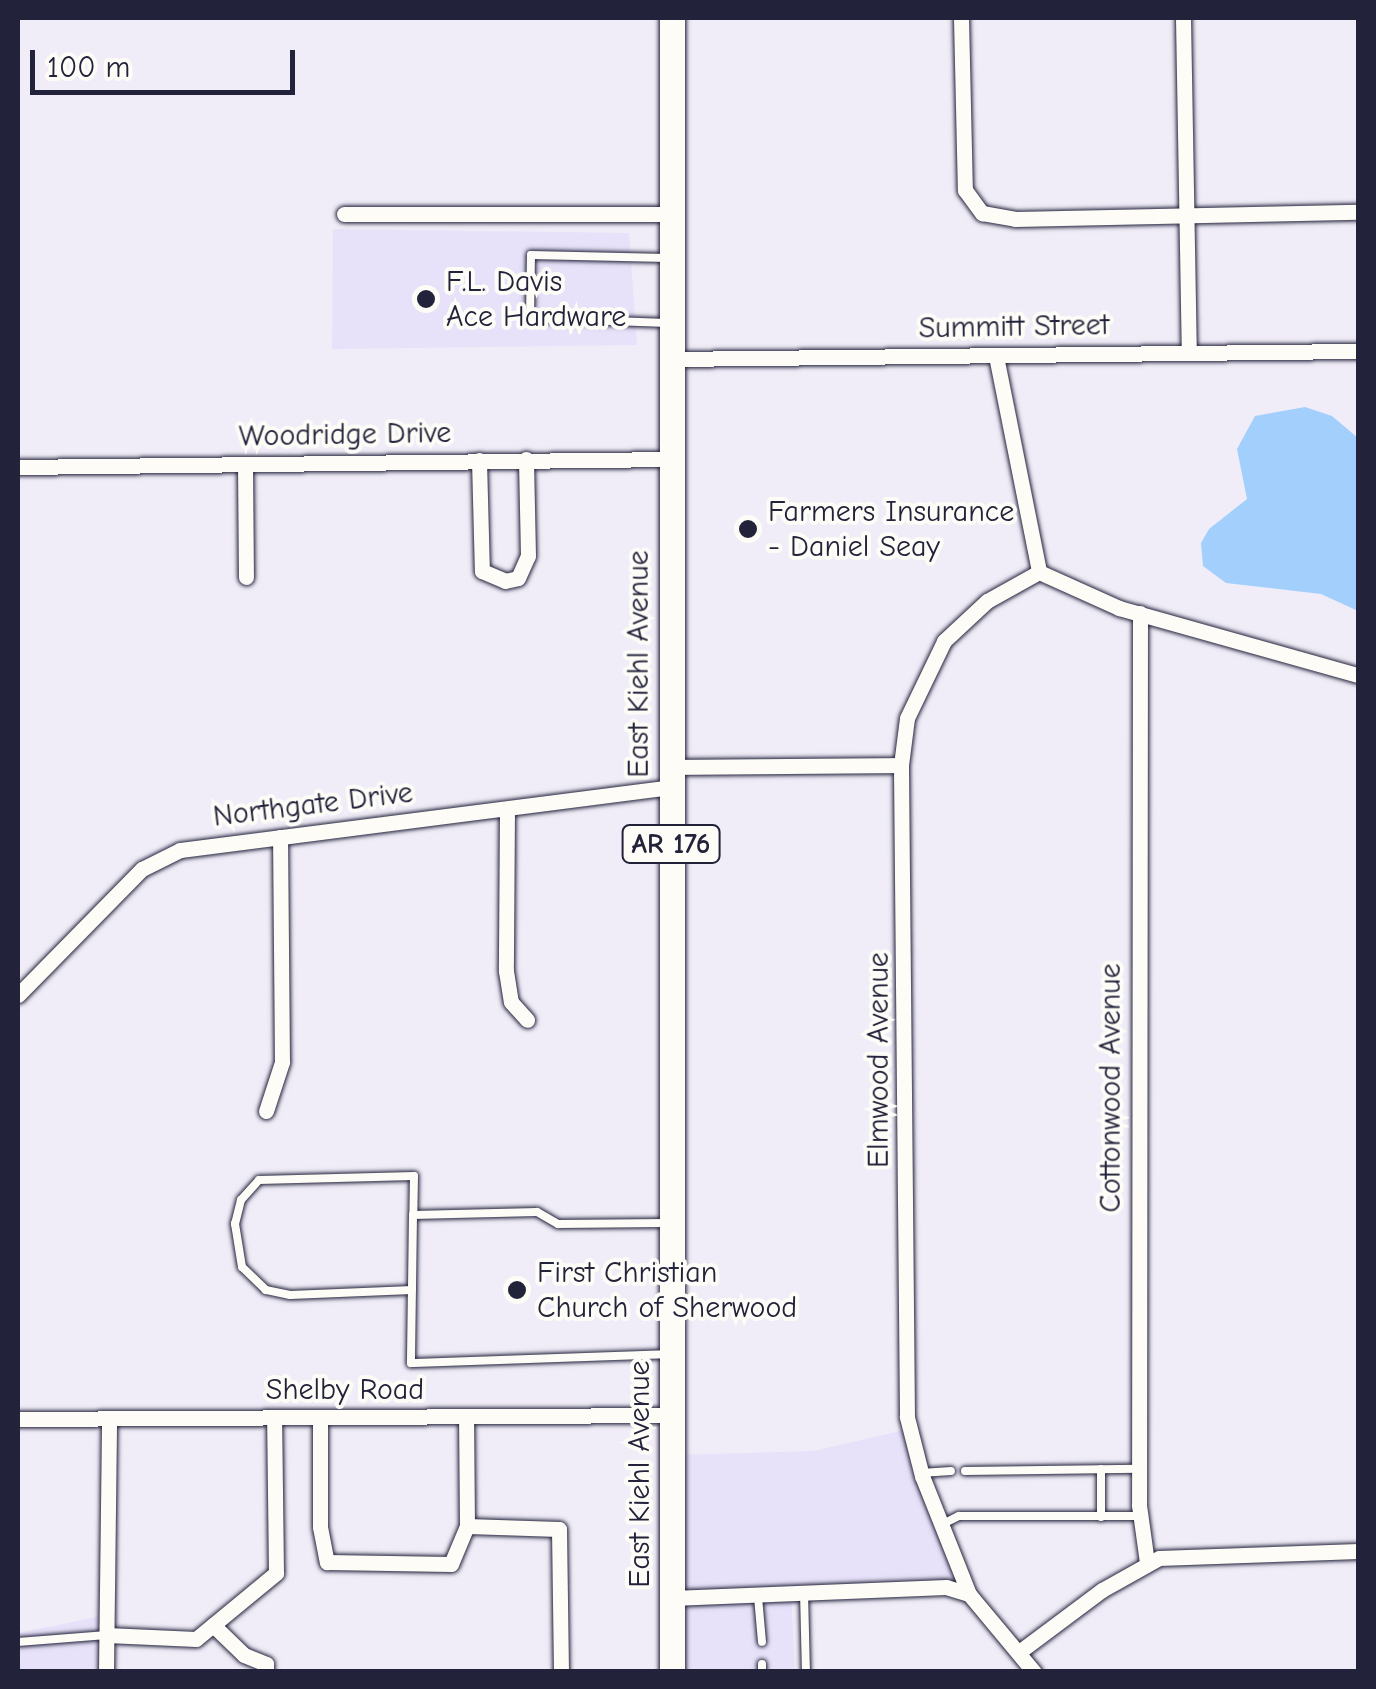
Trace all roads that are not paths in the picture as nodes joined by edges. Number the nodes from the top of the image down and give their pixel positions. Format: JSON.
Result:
{"nodes":[{"id":1,"x":672,"y":18,"type":"edge"},
{"id":2,"x":962,"y":18,"type":"edge"},
{"id":3,"x":1183,"y":18,"type":"edge"},
{"id":4,"x":1358,"y":212,"type":"edge"},
{"id":5,"x":344,"y":214,"type":"dead end"},
{"id":6,"x":672,"y":214,"type":"junction"},
{"id":7,"x":1188,"y":215,"type":"junction"},
{"id":8,"x":672,"y":258,"type":"junction"},
{"id":9,"x":672,"y":323,"type":"junction"},
{"id":10,"x":1188,"y":350,"type":"junction"},
{"id":11,"x":1358,"y":352,"type":"edge"},
{"id":12,"x":996,"y":356,"type":"junction"},
{"id":13,"x":671,"y":359,"type":"junction"},
{"id":14,"x":673,"y":458,"type":"junction"},
{"id":15,"x":526,"y":459,"type":"junction"},
{"id":16,"x":480,"y":460,"type":"junction"},
{"id":17,"x":245,"y":464,"type":"junction"},
{"id":18,"x":18,"y":466,"type":"edge"},
{"id":19,"x":1039,"y":572,"type":"junction"},
{"id":20,"x":246,"y":577,"type":"dead end"},
{"id":21,"x":1140,"y":614,"type":"junction"},
{"id":22,"x":1358,"y":675,"type":"edge"},
{"id":23,"x":901,"y":765,"type":"junction"},
{"id":24,"x":672,"y":777,"type":"junction"},
{"id":25,"x":507,"y":809,"type":"junction"},
{"id":26,"x":280,"y":837,"type":"junction"},
{"id":27,"x":18,"y":996,"type":"edge"},
{"id":28,"x":527,"y":1020,"type":"dead end"},
{"id":29,"x":266,"y":1110,"type":"dead end"},
{"id":30,"x":413,"y":1214,"type":"junction"},
{"id":31,"x":672,"y":1222,"type":"junction"},
{"id":32,"x":412,"y":1290,"type":"junction"},
{"id":33,"x":672,"y":1354,"type":"junction"},
{"id":34,"x":672,"y":1415,"type":"junction"},
{"id":35,"x":274,"y":1417,"type":"junction"},
{"id":36,"x":320,"y":1417,"type":"junction"},
{"id":37,"x":18,"y":1418,"type":"edge"},
{"id":38,"x":110,"y":1418,"type":"junction"},
{"id":39,"x":466,"y":1418,"type":"junction"},
{"id":40,"x":1100,"y":1469,"type":"junction"},
{"id":41,"x":1139,"y":1469,"type":"junction"},
{"id":42,"x":952,"y":1470,"type":"dead end"},
{"id":43,"x":965,"y":1470,"type":"dead end"},
{"id":44,"x":921,"y":1473,"type":"junction"},
{"id":45,"x":1141,"y":1516,"type":"junction"},
{"id":46,"x":1101,"y":1517,"type":"junction"},
{"id":47,"x":941,"y":1525,"type":"junction"},
{"id":48,"x":466,"y":1526,"type":"junction"},
{"id":49,"x":1358,"y":1551,"type":"edge"},
{"id":50,"x":1147,"y":1563,"type":"junction"},
{"id":51,"x":804,"y":1592,"type":"junction"},
{"id":52,"x":969,"y":1594,"type":"junction"},
{"id":53,"x":672,"y":1598,"type":"junction"},
{"id":54,"x":758,"y":1598,"type":"junction"},
{"id":55,"x":213,"y":1625,"type":"junction"},
{"id":56,"x":107,"y":1635,"type":"junction"},
{"id":57,"x":18,"y":1642,"type":"edge"},
{"id":58,"x":762,"y":1642,"type":"dead end"},
{"id":59,"x":1019,"y":1652,"type":"junction"},
{"id":60,"x":106,"y":1672,"type":"edge"},
{"id":61,"x":266,"y":1672,"type":"edge"},
{"id":62,"x":560,"y":1672,"type":"edge"},
{"id":63,"x":672,"y":1672,"type":"edge"},
{"id":64,"x":806,"y":1672,"type":"edge"},
{"id":65,"x":1034,"y":1672,"type":"edge"}],
"edges":[{"from":1,"to":6,"type":"main road","name":"East Kiehl Avenue","number":"AR 176"},
{"from":2,"to":7,"type":"street"},
{"from":3,"to":7,"type":"street"},
{"from":4,"to":7,"type":"street"},
{"from":5,"to":6,"type":"street"},
{"from":6,"to":8,"type":"main road","name":"East Kiehl Avenue","number":"AR 176"},
{"from":7,"to":10,"type":"street"},
{"from":8,"to":9,"type":"main road","name":"East Kiehl Avenue","number":"AR 176"},
{"from":8,"to":9,"type":"lane"},
{"from":9,"to":13,"type":"main road","name":"East Kiehl Avenue","number":"AR 176"},
{"from":10,"to":11,"type":"street","name":"Summitt Street"},
{"from":10,"to":12,"type":"street","name":"Summitt Street"},
{"from":12,"to":13,"type":"street","name":"Summitt Street"},
{"from":12,"to":19,"type":"street"},
{"from":13,"to":14,"type":"main road","name":"East Kiehl Avenue","number":"AR 176"},
{"from":14,"to":15,"type":"street","name":"Woodridge Drive"},
{"from":14,"to":24,"type":"main road","name":"East Kiehl Avenue","number":"AR 176"},
{"from":15,"to":16,"type":"street","name":"Woodridge Drive"},
{"from":15,"to":16,"type":"street"},
{"from":16,"to":17,"type":"street","name":"Woodridge Drive"},
{"from":17,"to":18,"type":"street","name":"Woodridge Drive"},
{"from":17,"to":20,"type":"street"},
{"from":19,"to":21,"type":"street"},
{"from":19,"to":23,"type":"street","name":"Elmwood Avenue"},
{"from":21,"to":22,"type":"street"},
{"from":21,"to":41,"type":"street","name":"Cottonwood Avenue"},
{"from":23,"to":24,"type":"street","name":"Northgate Drive"},
{"from":23,"to":44,"type":"street","name":"Elmwood Avenue"},
{"from":24,"to":25,"type":"street","name":"Northgate Drive"},
{"from":24,"to":31,"type":"main road","name":"East Kiehl Avenue","number":"AR 176"},
{"from":25,"to":26,"type":"street","name":"Northgate Drive"},
{"from":25,"to":28,"type":"street"},
{"from":26,"to":27,"type":"street","name":"Northgate Drive"},
{"from":26,"to":29,"type":"street"},
{"from":30,"to":31,"type":"lane"},
{"from":30,"to":32,"type":"lane"},
{"from":30,"to":32,"type":"lane"},
{"from":31,"to":33,"type":"main road","name":"East Kiehl Avenue","number":"AR 176"},
{"from":32,"to":33,"type":"lane"},
{"from":33,"to":34,"type":"main road","name":"East Kiehl Avenue","number":"AR 176"},
{"from":34,"to":39,"type":"street","name":"Shelby Road"},
{"from":34,"to":53,"type":"main road","name":"East Kiehl Avenue","number":"AR 176"},
{"from":35,"to":36,"type":"street","name":"Shelby Road"},
{"from":35,"to":38,"type":"street","name":"Shelby Road"},
{"from":35,"to":55,"type":"street"},
{"from":36,"to":39,"type":"street","name":"Shelby Road"},
{"from":36,"to":48,"type":"street"},
{"from":37,"to":38,"type":"street","name":"Shelby Road"},
{"from":38,"to":56,"type":"street"},
{"from":39,"to":48,"type":"street"},
{"from":40,"to":41,"type":"lane"},
{"from":40,"to":43,"type":"lane"},
{"from":40,"to":46,"type":"lane"},
{"from":41,"to":45,"type":"street","name":"Cottonwood Avenue"},
{"from":42,"to":44,"type":"lane"},
{"from":44,"to":47,"type":"street","name":"Elmwood Avenue"},
{"from":45,"to":46,"type":"lane"},
{"from":45,"to":50,"type":"street","name":"Cottonwood Avenue"},
{"from":46,"to":47,"type":"lane"},
{"from":47,"to":52,"type":"street","name":"Elmwood Avenue"},
{"from":48,"to":62,"type":"street"},
{"from":49,"to":50,"type":"street"},
{"from":50,"to":59,"type":"street"},
{"from":51,"to":52,"type":"street"},
{"from":51,"to":54,"type":"street"},
{"from":51,"to":64,"type":"lane"},
{"from":52,"to":59,"type":"street","name":"Elmwood Avenue"},
{"from":53,"to":54,"type":"street"},
{"from":53,"to":63,"type":"main road","name":"East Kiehl Avenue","number":"AR 176"},
{"from":54,"to":58,"type":"lane"},
{"from":55,"to":56,"type":"street"},
{"from":55,"to":61,"type":"street"},
{"from":56,"to":57,"type":"lane"},
{"from":56,"to":60,"type":"street"},
{"from":59,"to":65,"type":"street","name":"Elmwood Avenue"}]}
